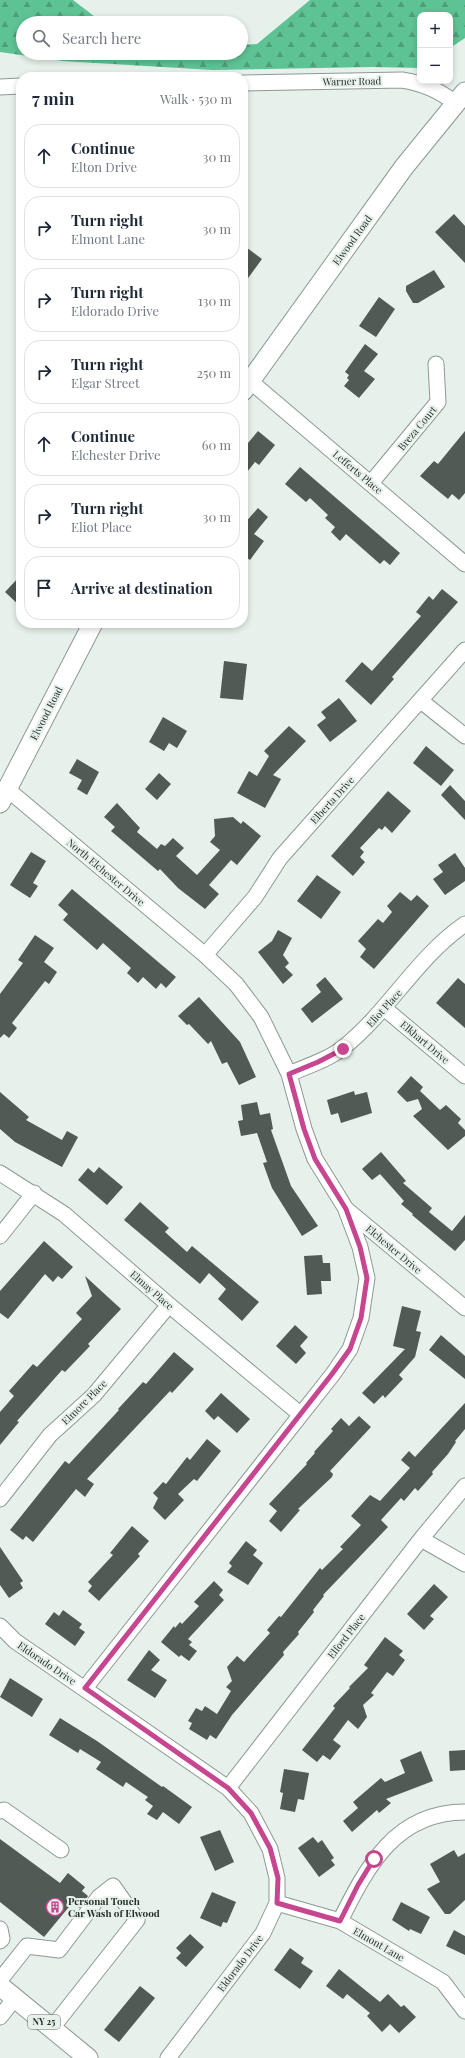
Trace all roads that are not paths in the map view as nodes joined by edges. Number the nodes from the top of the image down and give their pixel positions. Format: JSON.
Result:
{"nodes":[{"id":1,"x":248,"y":83,"type":"edge"},
{"id":2,"x":16,"y":86,"type":"edge"},
{"id":3,"x":0,"y":87,"type":"edge"},
{"id":4,"x":460,"y":97,"type":"edge"},
{"id":5,"x":436,"y":364,"type":"dead end"},
{"id":6,"x":248,"y":385,"type":"edge"},
{"id":7,"x":248,"y":387,"type":"edge"},
{"id":8,"x":371,"y":483,"type":"junction"},
{"id":9,"x":465,"y":564,"type":"edge"},
{"id":10,"x":90,"y":628,"type":"edge"},
{"id":11,"x":465,"y":650,"type":"edge"},
{"id":12,"x":421,"y":701,"type":"junction"},
{"id":13,"x":465,"y":736,"type":"edge"},
{"id":14,"x":4,"y":796,"type":"edge"},
{"id":15,"x":465,"y":924,"type":"edge"},
{"id":16,"x":205,"y":955,"type":"junction"},
{"id":17,"x":384,"y":1008,"type":"junction"},
{"id":18,"x":289,"y":1074,"type":"junction"},
{"id":19,"x":465,"y":1076,"type":"edge"},
{"id":20,"x":0,"y":1172,"type":"edge"},
{"id":21,"x":34,"y":1193,"type":"junction"},
{"id":22,"x":346,"y":1209,"type":"junction"},
{"id":23,"x":0,"y":1236,"type":"edge"},
{"id":24,"x":168,"y":1304,"type":"junction"},
{"id":25,"x":465,"y":1308,"type":"edge"},
{"id":26,"x":300,"y":1414,"type":"junction"},
{"id":27,"x":465,"y":1486,"type":"edge"},
{"id":28,"x":0,"y":1499,"type":"edge"},
{"id":29,"x":421,"y":1539,"type":"junction"},
{"id":30,"x":465,"y":1564,"type":"edge"},
{"id":31,"x":0,"y":1626,"type":"edge"},
{"id":32,"x":85,"y":1688,"type":"junction"},
{"id":33,"x":228,"y":1788,"type":"junction"},
{"id":34,"x":0,"y":1811,"type":"edge"},
{"id":35,"x":465,"y":1812,"type":"edge"},
{"id":36,"x":61,"y":1850,"type":"dead end"},
{"id":37,"x":277,"y":1903,"type":"junction"},
{"id":38,"x":340,"y":1921,"type":"junction"},
{"id":39,"x":0,"y":1929,"type":"edge"},
{"id":40,"x":0,"y":1941,"type":"edge"},
{"id":41,"x":0,"y":1980,"type":"edge"},
{"id":42,"x":0,"y":1986,"type":"edge"},
{"id":43,"x":15,"y":1998,"type":"junction"},
{"id":44,"x":465,"y":2011,"type":"edge"},
{"id":45,"x":0,"y":2017,"type":"edge"},
{"id":46,"x":52,"y":2028,"type":"junction"},
{"id":47,"x":88,"y":2058,"type":"edge"},
{"id":48,"x":168,"y":2058,"type":"edge"}],
"edges":[{"from":1,"to":4,"type":"street","name":"Warner Road"},
{"from":2,"to":3,"type":"street"},
{"from":4,"to":6,"type":"main road","name":"Elwood Road"},
{"from":5,"to":8,"type":"street","name":"Breza Court"},
{"from":7,"to":8,"type":"street","name":"Lefferts Place"},
{"from":8,"to":9,"type":"street","name":"Lefferts Place"},
{"from":10,"to":14,"type":"main road","name":"Elwood Road"},
{"from":11,"to":12,"type":"street","name":"Elberta Drive"},
{"from":12,"to":13,"type":"street"},
{"from":12,"to":16,"type":"street","name":"Elberta Drive"},
{"from":14,"to":16,"type":"street","name":"North Elchester Drive"},
{"from":15,"to":17,"type":"street","name":"Eliot Place"},
{"from":16,"to":18,"type":"street","name":"Elchester Drive"},
{"from":17,"to":18,"type":"street","name":"Eliot Place"},
{"from":17,"to":19,"type":"street","name":"Elkhart Drive"},
{"from":18,"to":22,"type":"street","name":"Elchester Drive"},
{"from":20,"to":21,"type":"street","name":"Elmay Place"},
{"from":21,"to":23,"type":"street"},
{"from":21,"to":24,"type":"street","name":"Elmay Place"},
{"from":22,"to":25,"type":"street","name":"Elchester Drive"},
{"from":22,"to":26,"type":"street"},
{"from":24,"to":26,"type":"street","name":"Elmay Place"},
{"from":24,"to":28,"type":"street","name":"Elmore Place"},
{"from":26,"to":32,"type":"street"},
{"from":27,"to":29,"type":"street","name":"Elford Place"},
{"from":29,"to":30,"type":"street"},
{"from":29,"to":33,"type":"street","name":"Elford Place"},
{"from":31,"to":32,"type":"street","name":"Eldorado Drive"},
{"from":32,"to":33,"type":"street","name":"Eldorado Drive"},
{"from":33,"to":37,"type":"street","name":"Eldorado Drive"},
{"from":34,"to":36,"type":"street"},
{"from":35,"to":38,"type":"street"},
{"from":37,"to":38,"type":"street","name":"Elmont Lane"},
{"from":37,"to":48,"type":"street","name":"Eldorado Drive"},
{"from":38,"to":44,"type":"street","name":"Elmont Lane"},
{"from":39,"to":40,"type":"street"},
{"from":41,"to":46,"type":"street"},
{"from":42,"to":43,"type":"main road","number":"NY 25"},
{"from":43,"to":45,"type":"street"},
{"from":43,"to":46,"type":"main road","number":"NY 25"},
{"from":46,"to":47,"type":"main road","number":"NY 25"}]}
